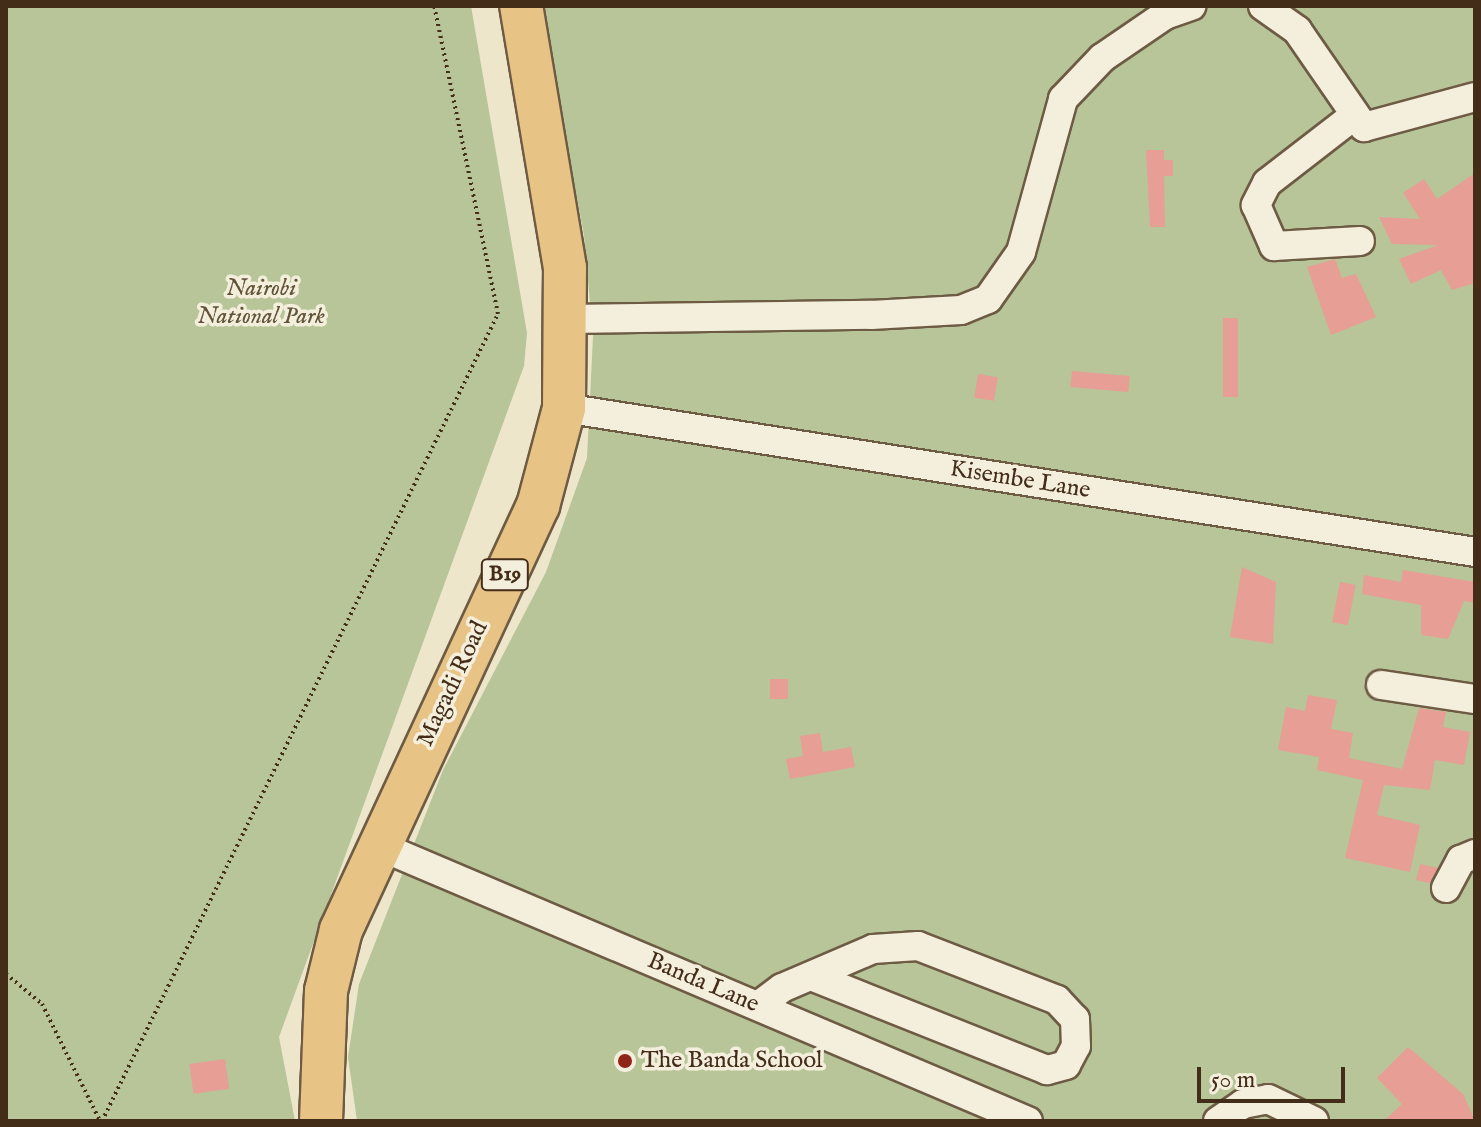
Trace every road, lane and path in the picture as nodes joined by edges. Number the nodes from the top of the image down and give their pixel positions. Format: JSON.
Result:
{"nodes":[{"id":1,"x":434,"y":6,"type":"edge"},
{"id":2,"x":521,"y":6,"type":"edge"},
{"id":3,"x":1191,"y":6,"type":"edge"},
{"id":4,"x":1263,"y":6,"type":"edge"},
{"id":5,"x":1475,"y":97,"type":"edge"},
{"id":6,"x":1351,"y":118,"type":"junction"},
{"id":7,"x":1360,"y":241,"type":"dead end"},
{"id":8,"x":568,"y":319,"type":"junction"},
{"id":9,"x":564,"y":408,"type":"junction"},
{"id":10,"x":1475,"y":552,"type":"edge"},
{"id":11,"x":1381,"y":685,"type":"dead end"},
{"id":12,"x":1475,"y":699,"type":"edge"},
{"id":13,"x":377,"y":845,"type":"junction"},
{"id":14,"x":1475,"y":854,"type":"edge"},
{"id":15,"x":1446,"y":888,"type":"dead end"},
{"id":16,"x":6,"y":974,"type":"edge"},
{"id":17,"x":811,"y":976,"type":"junction"},
{"id":18,"x":758,"y":1006,"type":"junction"},
{"id":19,"x":101,"y":1121,"type":"edge"},
{"id":20,"x":321,"y":1121,"type":"edge"},
{"id":21,"x":1028,"y":1121,"type":"edge"},
{"id":22,"x":1218,"y":1121,"type":"edge"},
{"id":23,"x":1314,"y":1121,"type":"edge"}],
"edges":[{"from":1,"to":19,"type":"path"},
{"from":2,"to":8,"type":"highway","name":"Magadi Road","number":"B19"},
{"from":3,"to":8,"type":"street"},
{"from":4,"to":6,"type":"street"},
{"from":5,"to":6,"type":"street"},
{"from":6,"to":7,"type":"street"},
{"from":8,"to":9,"type":"highway","name":"Magadi Road","number":"B19"},
{"from":9,"to":10,"type":"street","name":"Kisembe Lane"},
{"from":9,"to":13,"type":"highway","name":"Magadi Road","number":"B19"},
{"from":11,"to":12,"type":"street"},
{"from":13,"to":18,"type":"street","name":"Banda Lane"},
{"from":13,"to":20,"type":"highway","name":"Magadi Road","number":"B19"},
{"from":14,"to":15,"type":"street"},
{"from":16,"to":19,"type":"path"},
{"from":17,"to":17,"type":"street"},
{"from":17,"to":18,"type":"street"},
{"from":18,"to":21,"type":"street","name":"Banda Lane"},
{"from":22,"to":23,"type":"street"}]}
